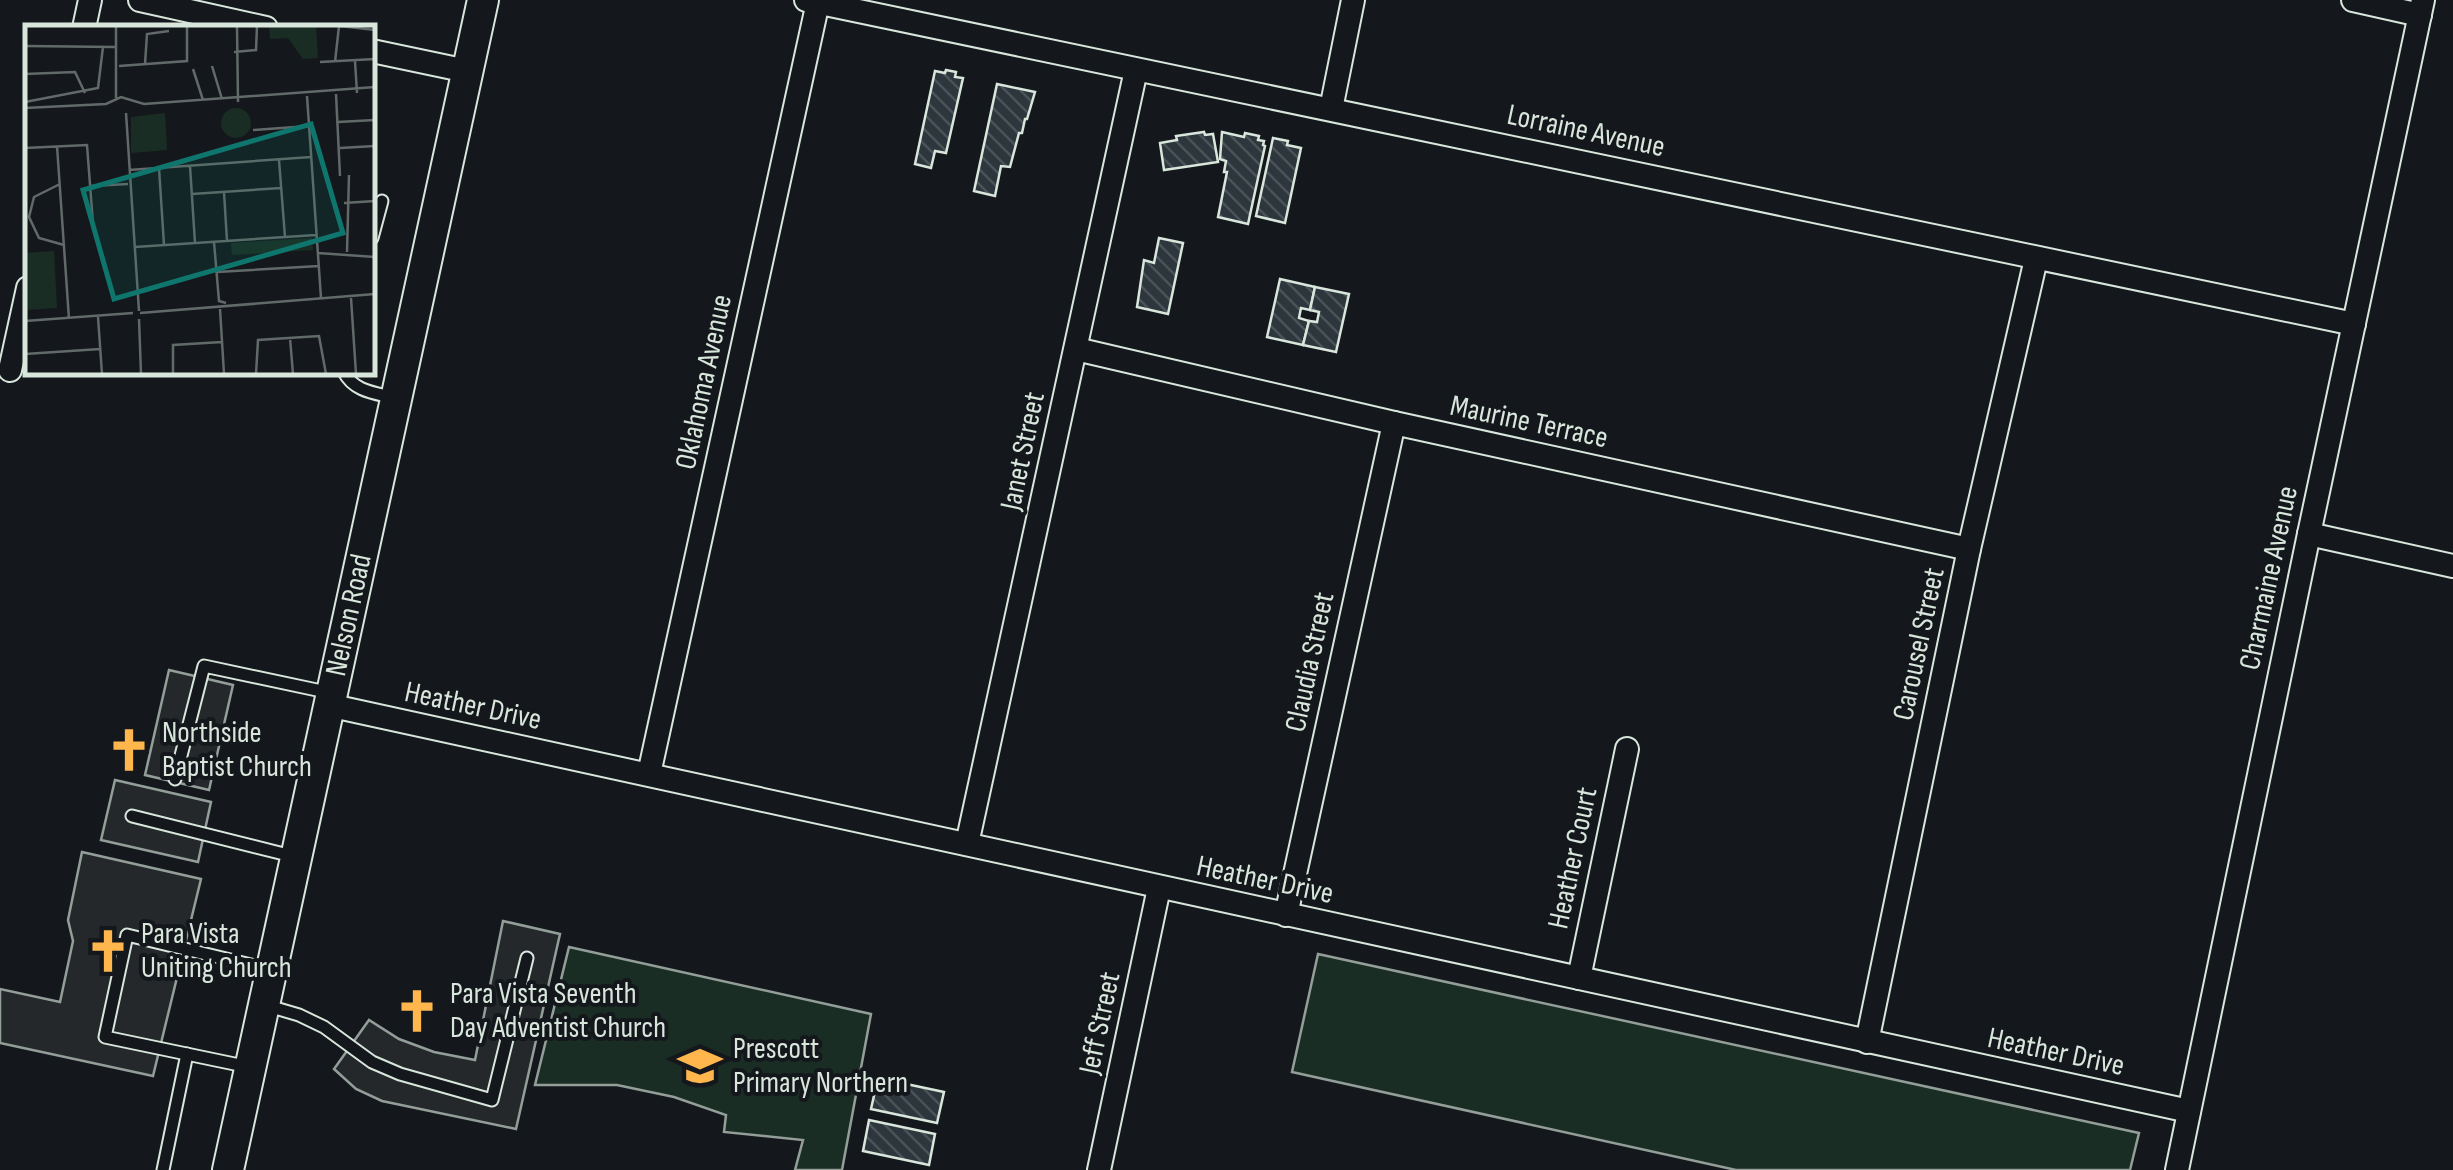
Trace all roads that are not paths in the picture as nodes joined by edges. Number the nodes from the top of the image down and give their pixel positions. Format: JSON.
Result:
{"nodes":[{"id":1,"x":90,"y":0,"type":"edge"},
{"id":2,"x":140,"y":0,"type":"edge"},
{"id":3,"x":483,"y":0,"type":"edge"},
{"id":4,"x":1353,"y":0,"type":"edge"},
{"id":5,"x":2354,"y":0,"type":"edge"},
{"id":6,"x":812,"y":1,"type":"edge"},
{"id":7,"x":2422,"y":7,"type":"edge"},
{"id":8,"x":85,"y":25,"type":"edge"},
{"id":9,"x":252,"y":25,"type":"edge"},
{"id":10,"x":375,"y":51,"type":"edge"},
{"id":11,"x":1136,"y":70,"type":"junction"},
{"id":12,"x":467,"y":71,"type":"junction"},
{"id":13,"x":1331,"y":109,"type":"junction"},
{"id":14,"x":382,"y":201,"type":"dead end"},
{"id":15,"x":375,"y":227,"type":"edge"},
{"id":16,"x":2036,"y":259,"type":"junction"},
{"id":17,"x":25,"y":302,"type":"edge"},
{"id":18,"x":2354,"y":324,"type":"junction"},
{"id":19,"x":1076,"y":349,"type":"junction"},
{"id":20,"x":10,"y":370,"type":"dead end"},
{"id":21,"x":345,"y":375,"type":"edge"},
{"id":22,"x":395,"y":398,"type":"junction"},
{"id":23,"x":1394,"y":423,"type":"junction"},
{"id":24,"x":2309,"y":534,"type":"junction"},
{"id":25,"x":1970,"y":549,"type":"junction"},
{"id":26,"x":2453,"y":566,"type":"edge"},
{"id":27,"x":329,"y":699,"type":"junction"},
{"id":28,"x":1626,"y":750,"type":"dead end"},
{"id":29,"x":649,"y":774,"type":"junction"},
{"id":30,"x":175,"y":780,"type":"dead end"},
{"id":31,"x":132,"y":816,"type":"dead end"},
{"id":32,"x":967,"y":844,"type":"junction"},
{"id":33,"x":296,"y":857,"type":"junction"},
{"id":34,"x":1159,"y":888,"type":"junction"},
{"id":35,"x":1286,"y":914,"type":"junction"},
{"id":36,"x":527,"y":958,"type":"dead end"},
{"id":37,"x":272,"y":970,"type":"junction"},
{"id":38,"x":1579,"y":978,"type":"junction"},
{"id":39,"x":264,"y":1005,"type":"junction"},
{"id":40,"x":1867,"y":1042,"type":"junction"},
{"id":41,"x":188,"y":1054,"type":"junction"},
{"id":42,"x":250,"y":1067,"type":"junction"},
{"id":43,"x":2189,"y":1111,"type":"junction"},
{"id":44,"x":163,"y":1170,"type":"edge"},
{"id":45,"x":228,"y":1170,"type":"edge"},
{"id":46,"x":1099,"y":1170,"type":"edge"},
{"id":47,"x":2177,"y":1170,"type":"edge"}],
"edges":[{"from":1,"to":8,"type":"street"},
{"from":2,"to":9,"type":"street"},
{"from":3,"to":12,"type":"main road","name":"Nelson Road"},
{"from":4,"to":13,"type":"street"},
{"from":5,"to":7,"type":"street"},
{"from":6,"to":11,"type":"street","name":"Lorraine Avenue"},
{"from":6,"to":29,"type":"street","name":"Oklahoma Avenue"},
{"from":7,"to":18,"type":"street","name":"Charmaine Avenue"},
{"from":10,"to":12,"type":"street"},
{"from":11,"to":13,"type":"street","name":"Lorraine Avenue"},
{"from":11,"to":19,"type":"street","name":"Janet Street"},
{"from":12,"to":22,"type":"main road","name":"Nelson Road"},
{"from":13,"to":16,"type":"street","name":"Lorraine Avenue"},
{"from":14,"to":15,"type":"lane"},
{"from":16,"to":18,"type":"street","name":"Lorraine Avenue"},
{"from":16,"to":25,"type":"street","name":"Carousel Street"},
{"from":17,"to":20,"type":"street"},
{"from":18,"to":24,"type":"street","name":"Charmaine Avenue"},
{"from":19,"to":23,"type":"street","name":"Maurine Terrace"},
{"from":19,"to":32,"type":"street","name":"Janet Street"},
{"from":21,"to":22,"type":"lane"},
{"from":22,"to":27,"type":"main road","name":"Nelson Road"},
{"from":23,"to":25,"type":"street","name":"Maurine Terrace"},
{"from":23,"to":35,"type":"street","name":"Claudia Street"},
{"from":24,"to":26,"type":"street"},
{"from":24,"to":43,"type":"street","name":"Charmaine Avenue"},
{"from":25,"to":40,"type":"street","name":"Carousel Street"},
{"from":27,"to":29,"type":"street","name":"Heather Drive"},
{"from":27,"to":30,"type":"lane"},
{"from":27,"to":33,"type":"main road","name":"Nelson Road"},
{"from":28,"to":38,"type":"street","name":"Heather Court"},
{"from":29,"to":32,"type":"street","name":"Heather Drive"},
{"from":31,"to":33,"type":"lane"},
{"from":32,"to":34,"type":"street","name":"Heather Drive"},
{"from":33,"to":37,"type":"main road","name":"Nelson Road"},
{"from":34,"to":35,"type":"street","name":"Heather Drive"},
{"from":34,"to":46,"type":"street","name":"Jeff Street"},
{"from":35,"to":38,"type":"street","name":"Heather Drive"},
{"from":36,"to":39,"type":"lane"},
{"from":37,"to":39,"type":"main road","name":"Nelson Road"},
{"from":37,"to":41,"type":"lane"},
{"from":38,"to":40,"type":"street","name":"Heather Drive"},
{"from":39,"to":42,"type":"main road","name":"Nelson Road"},
{"from":40,"to":43,"type":"street","name":"Heather Drive"},
{"from":41,"to":42,"type":"lane"},
{"from":41,"to":44,"type":"lane"},
{"from":42,"to":45,"type":"main road","name":"Nelson Road"},
{"from":43,"to":47,"type":"street","name":"Charmaine Avenue"}]}
